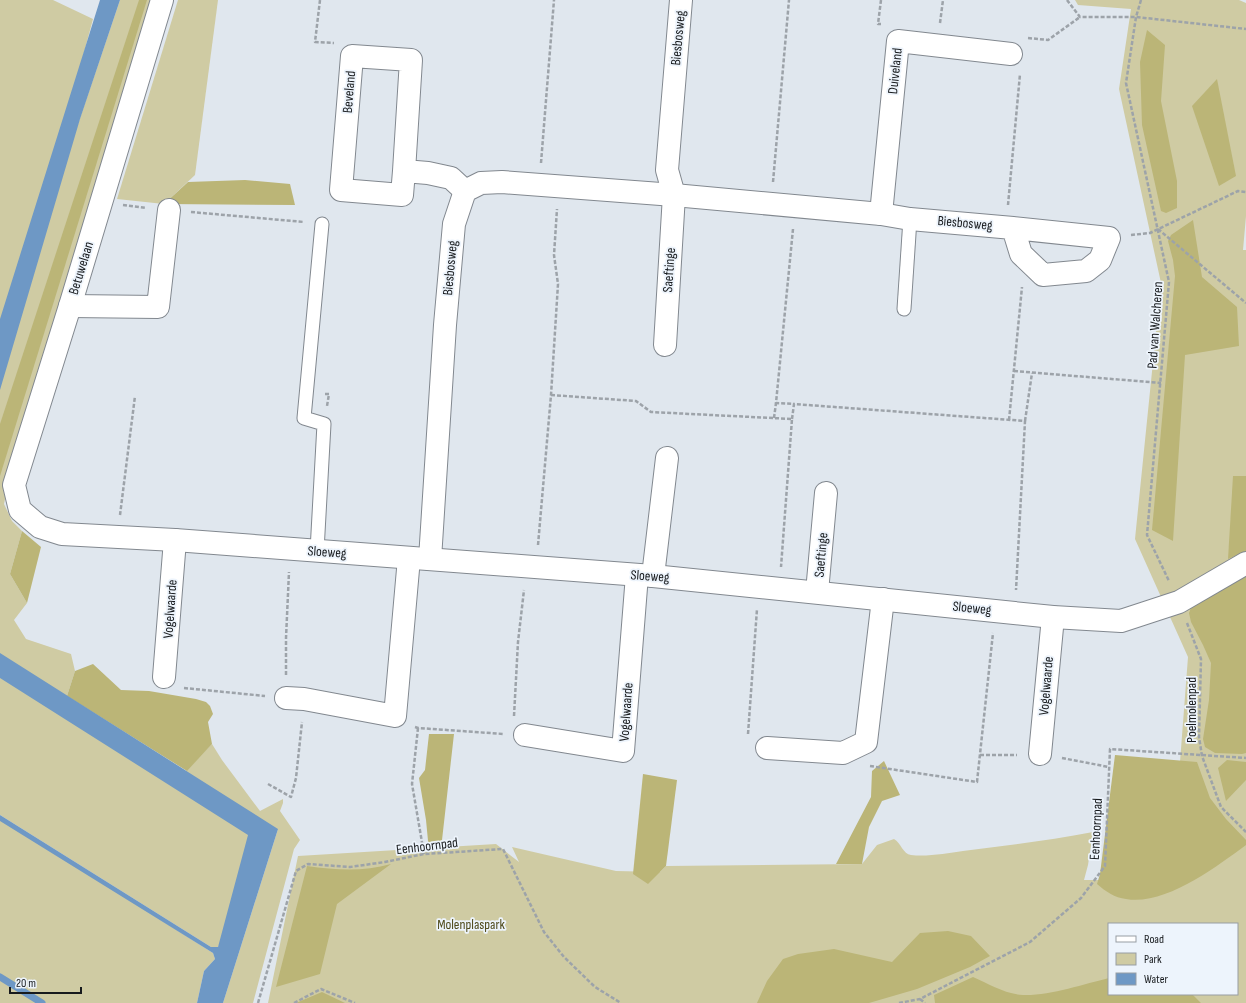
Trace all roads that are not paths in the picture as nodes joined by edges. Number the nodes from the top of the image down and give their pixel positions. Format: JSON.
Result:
{"nodes":[{"id":1,"x":162,"y":0,"type":"edge"},
{"id":2,"x":681,"y":0,"type":"edge"},
{"id":3,"x":1018,"y":54,"type":"road end"},
{"id":4,"x":404,"y":171,"type":"junction"},
{"id":5,"x":465,"y":191,"type":"junction"},
{"id":6,"x":674,"y":195,"type":"junction"},
{"id":7,"x":169,"y":210,"type":"road end"},
{"id":8,"x":881,"y":214,"type":"junction"},
{"id":9,"x":910,"y":219,"type":"junction"},
{"id":10,"x":322,"y":224,"type":"road end"},
{"id":11,"x":1010,"y":227,"type":"junction"},
{"id":12,"x":70,"y":306,"type":"junction"},
{"id":13,"x":904,"y":309,"type":"dead end"},
{"id":14,"x":664,"y":345,"type":"dead end"},
{"id":15,"x":667,"y":458,"type":"dead end"},
{"id":16,"x":826,"y":493,"type":"dead end"},
{"id":17,"x":40,"y":527,"type":"joint"},
{"id":18,"x":175,"y":540,"type":"junction"},
{"id":19,"x":317,"y":551,"type":"junction"},
{"id":20,"x":420,"y":559,"type":"junction"},
{"id":21,"x":1246,"y":563,"type":"edge"},
{"id":22,"x":645,"y":576,"type":"junction"},
{"id":23,"x":817,"y":592,"type":"junction"},
{"id":24,"x":883,"y":599,"type":"junction"},
{"id":25,"x":1053,"y":617,"type":"junction"},
{"id":26,"x":164,"y":677,"type":"road end"},
{"id":27,"x":286,"y":698,"type":"road end"},
{"id":28,"x":519,"y":735,"type":"road end"},
{"id":29,"x":767,"y":748,"type":"road end"},
{"id":30,"x":1040,"y":754,"type":"road end"}],
"edges":[{"from":1,"to":12,"type":"street","name":"Betuwelaan"},
{"from":2,"to":6,"type":"street","name":"Biesbosweg"},
{"from":3,"to":8,"type":"street","name":"Duiveland"},
{"from":4,"to":4,"type":"street","name":"Beveland"},
{"from":4,"to":5,"type":"street"},
{"from":5,"to":6,"type":"street","name":"Biesbosweg"},
{"from":5,"to":20,"type":"street","name":"Biesbosweg"},
{"from":6,"to":8,"type":"street","name":"Biesbosweg"},
{"from":6,"to":14,"type":"street","name":"Saeftinge"},
{"from":7,"to":12,"type":"street"},
{"from":8,"to":9,"type":"street","name":"Biesbosweg"},
{"from":9,"to":11,"type":"street","name":"Biesbosweg"},
{"from":9,"to":13,"type":"lane"},
{"from":10,"to":19,"type":"lane"},
{"from":11,"to":11,"type":"street","name":"Biesbosweg"},
{"from":12,"to":17,"type":"street","name":"Betuwelaan"},
{"from":15,"to":22,"type":"street"},
{"from":16,"to":23,"type":"street","name":"Saeftinge"},
{"from":17,"to":18,"type":"street","name":"Sloeweg"},
{"from":18,"to":19,"type":"street","name":"Sloeweg"},
{"from":18,"to":26,"type":"street","name":"Vogelwaarde"},
{"from":19,"to":20,"type":"street","name":"Sloeweg"},
{"from":20,"to":22,"type":"street","name":"Sloeweg"},
{"from":20,"to":27,"type":"street"},
{"from":21,"to":25,"type":"street","name":"Sloeweg"},
{"from":22,"to":23,"type":"street","name":"Sloeweg"},
{"from":22,"to":28,"type":"street","name":"Vogelwaarde"},
{"from":23,"to":24,"type":"street","name":"Sloeweg"},
{"from":24,"to":25,"type":"street","name":"Sloeweg"},
{"from":24,"to":29,"type":"street"},
{"from":25,"to":30,"type":"street","name":"Vogelwaarde"}]}
